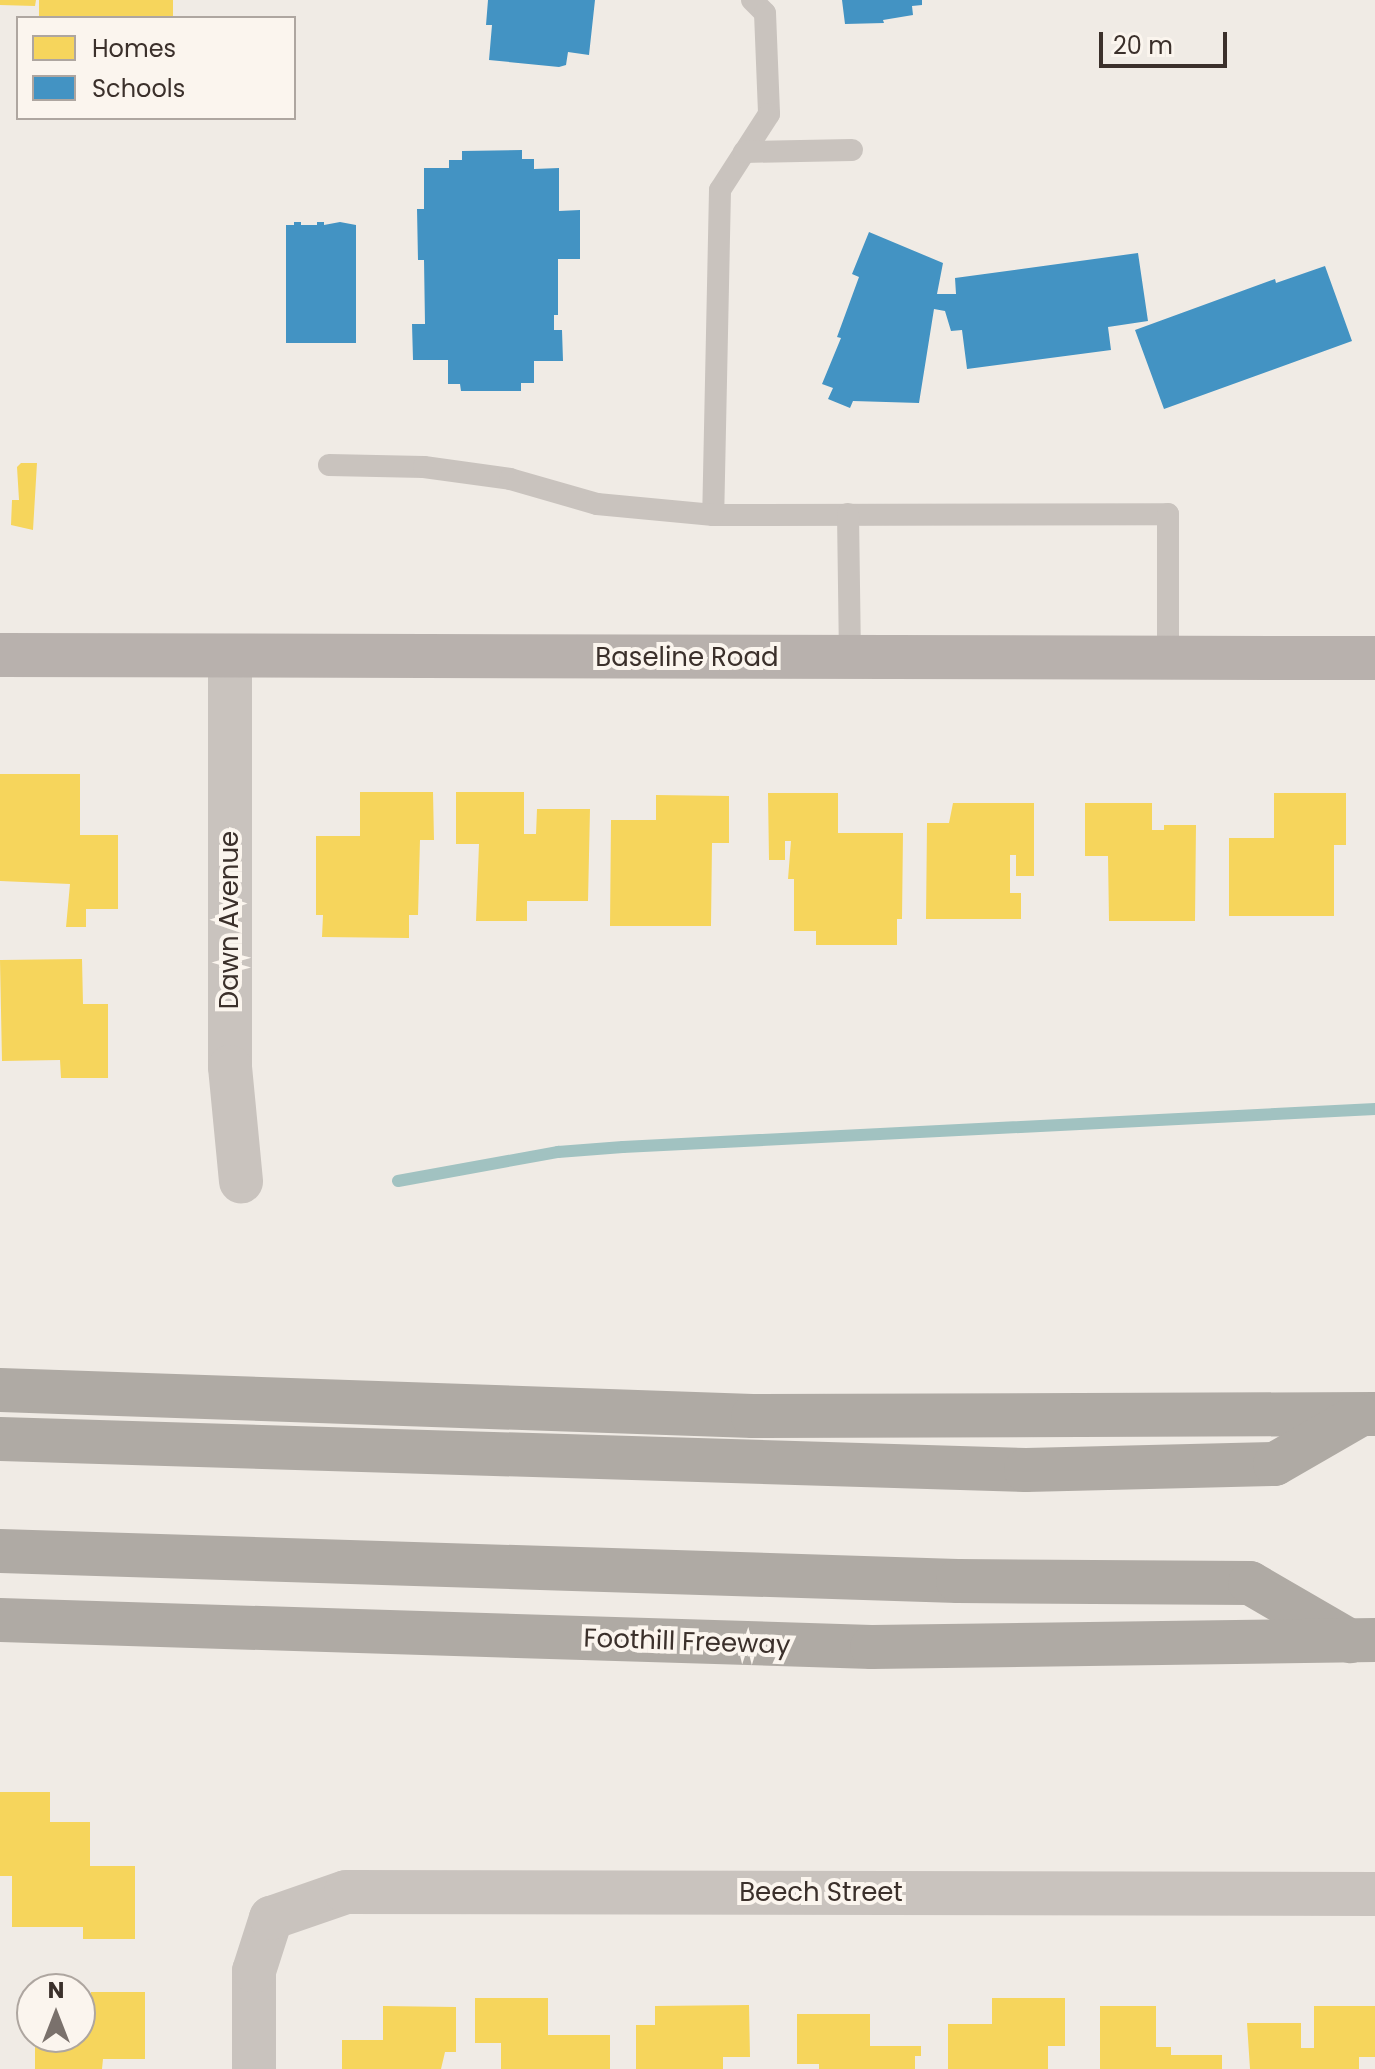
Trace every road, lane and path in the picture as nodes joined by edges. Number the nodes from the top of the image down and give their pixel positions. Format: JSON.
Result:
{"nodes":[{"id":1,"x":752,"y":0,"type":"edge"},
{"id":2,"x":852,"y":150,"type":"dead end"},
{"id":3,"x":744,"y":152,"type":"junction"},
{"id":4,"x":329,"y":465,"type":"dead end"},
{"id":5,"x":848,"y":514,"type":"junction"},
{"id":6,"x":713,"y":515,"type":"junction"},
{"id":7,"x":0,"y":655,"type":"edge"},
{"id":8,"x":230,"y":657,"type":"junction"},
{"id":9,"x":1168,"y":657,"type":"junction"},
{"id":10,"x":850,"y":658,"type":"junction"},
{"id":11,"x":1375,"y":658,"type":"edge"},
{"id":12,"x":241,"y":1181,"type":"dead end"},
{"id":13,"x":0,"y":1390,"type":"edge"},
{"id":14,"x":1368,"y":1414,"type":"edge"},
{"id":15,"x":0,"y":1439,"type":"edge"},
{"id":16,"x":0,"y":1551,"type":"edge"},
{"id":17,"x":0,"y":1620,"type":"edge"},
{"id":18,"x":1363,"y":1640,"type":"edge"},
{"id":19,"x":1375,"y":1894,"type":"edge"},
{"id":20,"x":254,"y":2069,"type":"edge"}],
"edges":[{"from":1,"to":3,"type":"lane"},
{"from":2,"to":3,"type":"lane"},
{"from":3,"to":6,"type":"lane"},
{"from":4,"to":6,"type":"lane"},
{"from":5,"to":6,"type":"lane"},
{"from":5,"to":9,"type":"lane"},
{"from":5,"to":10,"type":"lane"},
{"from":7,"to":8,"type":"main road","name":"Baseline Road"},
{"from":8,"to":10,"type":"main road","name":"Baseline Road"},
{"from":8,"to":12,"type":"street","name":"Dawn Avenue"},
{"from":9,"to":10,"type":"main road","name":"Baseline Road"},
{"from":9,"to":11,"type":"main road","name":"Baseline Road"},
{"from":13,"to":14,"type":"highway"},
{"from":14,"to":15,"type":"highway"},
{"from":16,"to":18,"type":"highway"},
{"from":17,"to":18,"type":"highway","name":"Foothill Freeway"},
{"from":19,"to":20,"type":"street","name":"Beech Street"}]}
